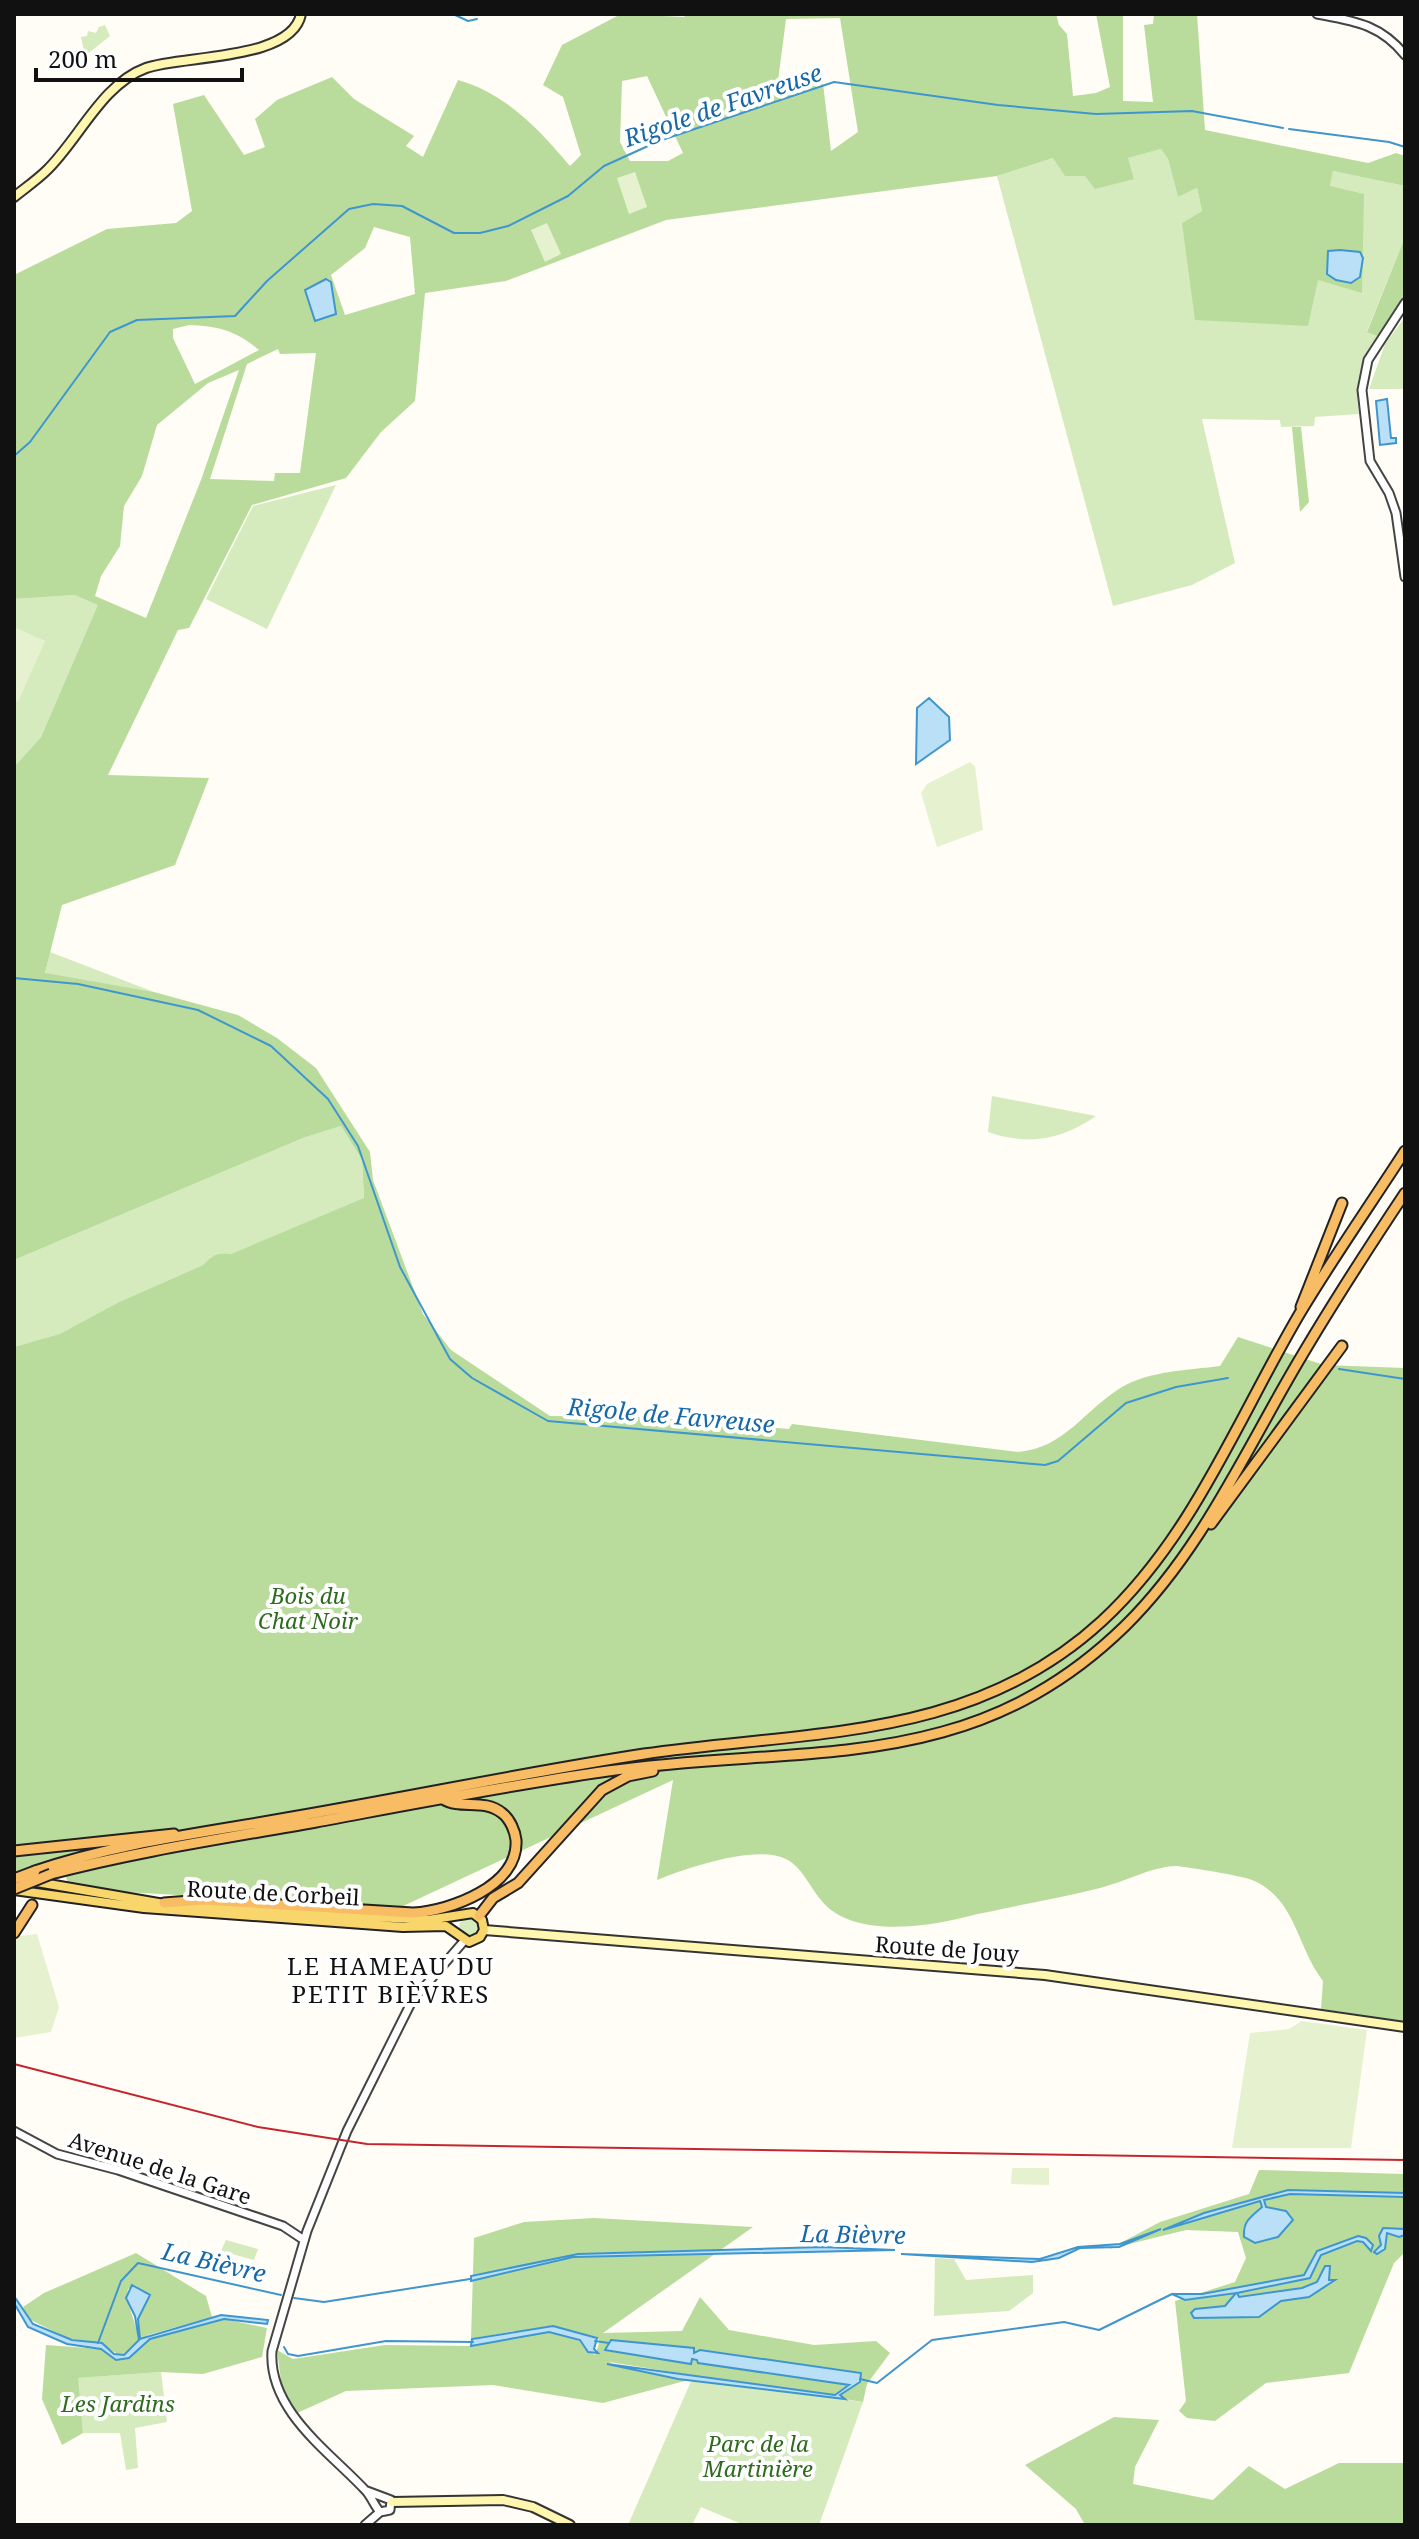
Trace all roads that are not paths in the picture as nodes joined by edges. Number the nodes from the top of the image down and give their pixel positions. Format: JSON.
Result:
{"nodes":[{"id":1,"x":301,"y":14,"type":"edge"},
{"id":2,"x":1317,"y":14,"type":"edge"},
{"id":3,"x":1405,"y":55,"type":"edge"},
{"id":4,"x":14,"y":197,"type":"edge"},
{"id":5,"x":1405,"y":303,"type":"edge"},
{"id":6,"x":1405,"y":577,"type":"edge"},
{"id":7,"x":1405,"y":1151,"type":"edge"},
{"id":8,"x":1405,"y":1193,"type":"edge"},
{"id":9,"x":1342,"y":1203,"type":"dead end"},
{"id":10,"x":1300,"y":1313,"type":"junction"},
{"id":11,"x":1342,"y":1346,"type":"dead end"},
{"id":12,"x":1202,"y":1531,"type":"junction"},
{"id":13,"x":660,"y":1764,"type":"junction"},
{"id":14,"x":443,"y":1799,"type":"junction"},
{"id":15,"x":185,"y":1836,"type":"junction"},
{"id":16,"x":14,"y":1851,"type":"edge"},
{"id":17,"x":14,"y":1878,"type":"edge"},
{"id":18,"x":14,"y":1889,"type":"edge"},
{"id":19,"x":62,"y":1898,"type":"junction"},
{"id":20,"x":164,"y":1903,"type":"junction"},
{"id":21,"x":32,"y":1905,"type":"joint"},
{"id":22,"x":479,"y":1916,"type":"junction"},
{"id":23,"x":458,"y":1917,"type":"junction"},
{"id":24,"x":454,"y":1930,"type":"junction"},
{"id":25,"x":484,"y":1930,"type":"junction"},
{"id":26,"x":14,"y":1933,"type":"edge"},
{"id":27,"x":464,"y":1941,"type":"junction"},
{"id":28,"x":1405,"y":2027,"type":"edge"},
{"id":29,"x":14,"y":2131,"type":"edge"},
{"id":30,"x":303,"y":2235,"type":"junction"},
{"id":31,"x":378,"y":2500,"type":"junction"},
{"id":32,"x":392,"y":2502,"type":"junction"},
{"id":33,"x":380,"y":2512,"type":"junction"},
{"id":34,"x":365,"y":2525,"type":"edge"},
{"id":35,"x":570,"y":2525,"type":"edge"}],
"edges":[{"from":1,"to":4,"type":"main road"},
{"from":2,"to":3,"type":"street"},
{"from":5,"to":6,"type":"street"},
{"from":7,"to":10,"type":"highway"},
{"from":8,"to":12,"type":"highway"},
{"from":9,"to":10,"type":"highway"},
{"from":10,"to":15,"type":"highway"},
{"from":11,"to":12,"type":"highway"},
{"from":12,"to":13,"type":"highway"},
{"from":13,"to":14,"type":"highway"},
{"from":13,"to":22,"type":"highway"},
{"from":14,"to":18,"type":"highway","bridge":true},
{"from":14,"to":20,"type":"highway"},
{"from":15,"to":16,"type":"highway"},
{"from":15,"to":17,"type":"highway","bridge":true},
{"from":17,"to":20,"type":"main road","name":"Route de Corbeil"},
{"from":18,"to":19,"type":"main road","name":"Route de Corbeil"},
{"from":19,"to":21,"type":"main road"},
{"from":19,"to":24,"type":"main road","name":"Route de Corbeil"},
{"from":20,"to":23,"type":"main road","name":"Route de Corbeil"},
{"from":21,"to":26,"type":"highway"},
{"from":22,"to":23,"type":"main road","name":"Route de Corbeil"},
{"from":22,"to":25,"type":"main road"},
{"from":23,"to":24,"type":"main road"},
{"from":24,"to":27,"type":"main road"},
{"from":25,"to":27,"type":"main road"},
{"from":25,"to":28,"type":"main road","name":"Route de Jouy"},
{"from":27,"to":30,"type":"street"},
{"from":29,"to":30,"type":"street","name":"Avenue de la Gare"},
{"from":30,"to":31,"type":"street"},
{"from":31,"to":32,"type":"street"},
{"from":31,"to":33,"type":"street"},
{"from":32,"to":33,"type":"street"},
{"from":32,"to":35,"type":"main road"},
{"from":33,"to":34,"type":"street"}]}
